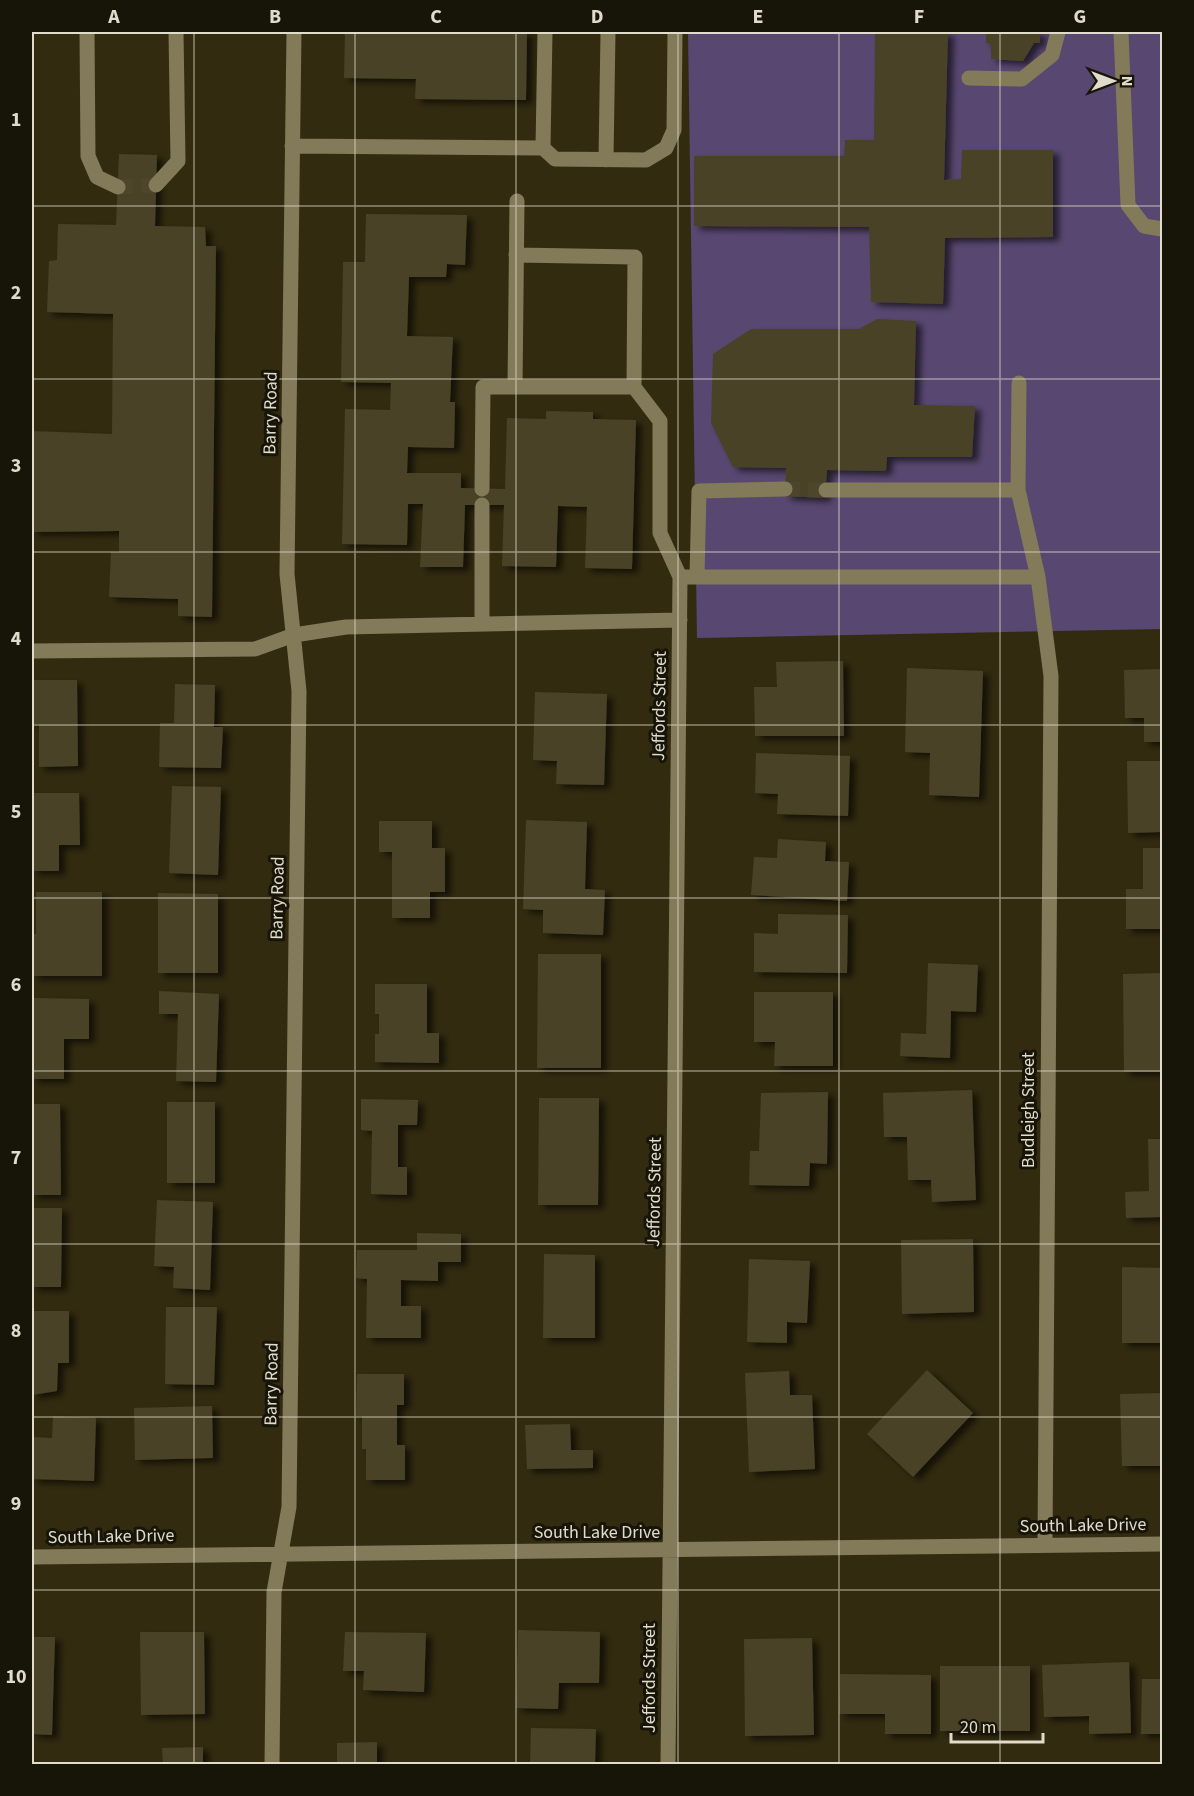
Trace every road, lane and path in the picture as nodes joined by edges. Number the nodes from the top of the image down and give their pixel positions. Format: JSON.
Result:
{"nodes":[{"id":1,"x":87,"y":32,"type":"edge"},
{"id":2,"x":176,"y":32,"type":"edge"},
{"id":3,"x":294,"y":32,"type":"edge"},
{"id":4,"x":545,"y":32,"type":"edge"},
{"id":5,"x":608,"y":32,"type":"edge"},
{"id":6,"x":675,"y":32,"type":"edge"},
{"id":7,"x":1058,"y":32,"type":"edge"},
{"id":8,"x":1121,"y":32,"type":"edge"},
{"id":9,"x":969,"y":78,"type":"dead end"},
{"id":10,"x":292,"y":146,"type":"junction"},
{"id":11,"x":543,"y":148,"type":"junction"},
{"id":12,"x":606,"y":160,"type":"junction"},
{"id":13,"x":156,"y":185,"type":"dead end"},
{"id":14,"x":118,"y":187,"type":"tunnel mouth"},
{"id":15,"x":518,"y":201,"type":"dead end"},
{"id":16,"x":1162,"y":229,"type":"edge"},
{"id":17,"x":516,"y":255,"type":"junction"},
{"id":18,"x":1019,"y":383,"type":"dead end"},
{"id":19,"x":515,"y":387,"type":"junction"},
{"id":20,"x":634,"y":387,"type":"junction"},
{"id":21,"x":482,"y":489,"type":"dead end"},
{"id":22,"x":785,"y":489,"type":"tunnel mouth"},
{"id":23,"x":826,"y":490,"type":"tunnel mouth"},
{"id":24,"x":1018,"y":490,"type":"junction"},
{"id":25,"x":482,"y":505,"type":"dead end"},
{"id":26,"x":680,"y":577,"type":"junction"},
{"id":27,"x":697,"y":577,"type":"junction"},
{"id":28,"x":1038,"y":577,"type":"junction"},
{"id":29,"x":680,"y":620,"type":"junction"},
{"id":30,"x":482,"y":623,"type":"junction"},
{"id":31,"x":294,"y":635,"type":"junction"},
{"id":32,"x":32,"y":651,"type":"edge"},
{"id":33,"x":1162,"y":1544,"type":"edge"},
{"id":34,"x":1045,"y":1545,"type":"junction"},
{"id":35,"x":669,"y":1551,"type":"junction"},
{"id":36,"x":281,"y":1553,"type":"junction"},
{"id":37,"x":32,"y":1557,"type":"edge"},
{"id":38,"x":272,"y":1764,"type":"edge"},
{"id":39,"x":668,"y":1764,"type":"edge"}],
"edges":[{"from":1,"to":14,"type":"street"},
{"from":2,"to":13,"type":"street"},
{"from":3,"to":10,"type":"street","name":"Barry Road"},
{"from":4,"to":11,"type":"street"},
{"from":5,"to":12,"type":"street"},
{"from":6,"to":12,"type":"street"},
{"from":7,"to":9,"type":"street"},
{"from":8,"to":16,"type":"street"},
{"from":10,"to":11,"type":"street"},
{"from":10,"to":31,"type":"street","name":"Barry Road"},
{"from":11,"to":12,"type":"street"},
{"from":15,"to":17,"type":"street"},
{"from":17,"to":19,"type":"street"},
{"from":17,"to":20,"type":"street"},
{"from":18,"to":24,"type":"street","name":"Budleigh Street"},
{"from":19,"to":20,"type":"street"},
{"from":19,"to":21,"type":"street"},
{"from":20,"to":26,"type":"street"},
{"from":22,"to":27,"type":"street"},
{"from":23,"to":24,"type":"street"},
{"from":24,"to":28,"type":"street","name":"Budleigh Street"},
{"from":25,"to":30,"type":"street"},
{"from":26,"to":27,"type":"street"},
{"from":26,"to":29,"type":"street","name":"Jeffords Street"},
{"from":27,"to":28,"type":"street"},
{"from":28,"to":34,"type":"street","name":"Budleigh Street"},
{"from":29,"to":30,"type":"street"},
{"from":29,"to":35,"type":"street","name":"Jeffords Street"},
{"from":30,"to":31,"type":"street"},
{"from":31,"to":32,"type":"street"},
{"from":31,"to":36,"type":"street","name":"Barry Road"},
{"from":33,"to":34,"type":"street","name":"South Lake Drive"},
{"from":34,"to":35,"type":"street","name":"South Lake Drive"},
{"from":35,"to":36,"type":"street","name":"South Lake Drive"},
{"from":35,"to":39,"type":"street","name":"Jeffords Street"},
{"from":36,"to":37,"type":"street","name":"South Lake Drive"},
{"from":36,"to":38,"type":"street","name":"Barry Road"}]}
